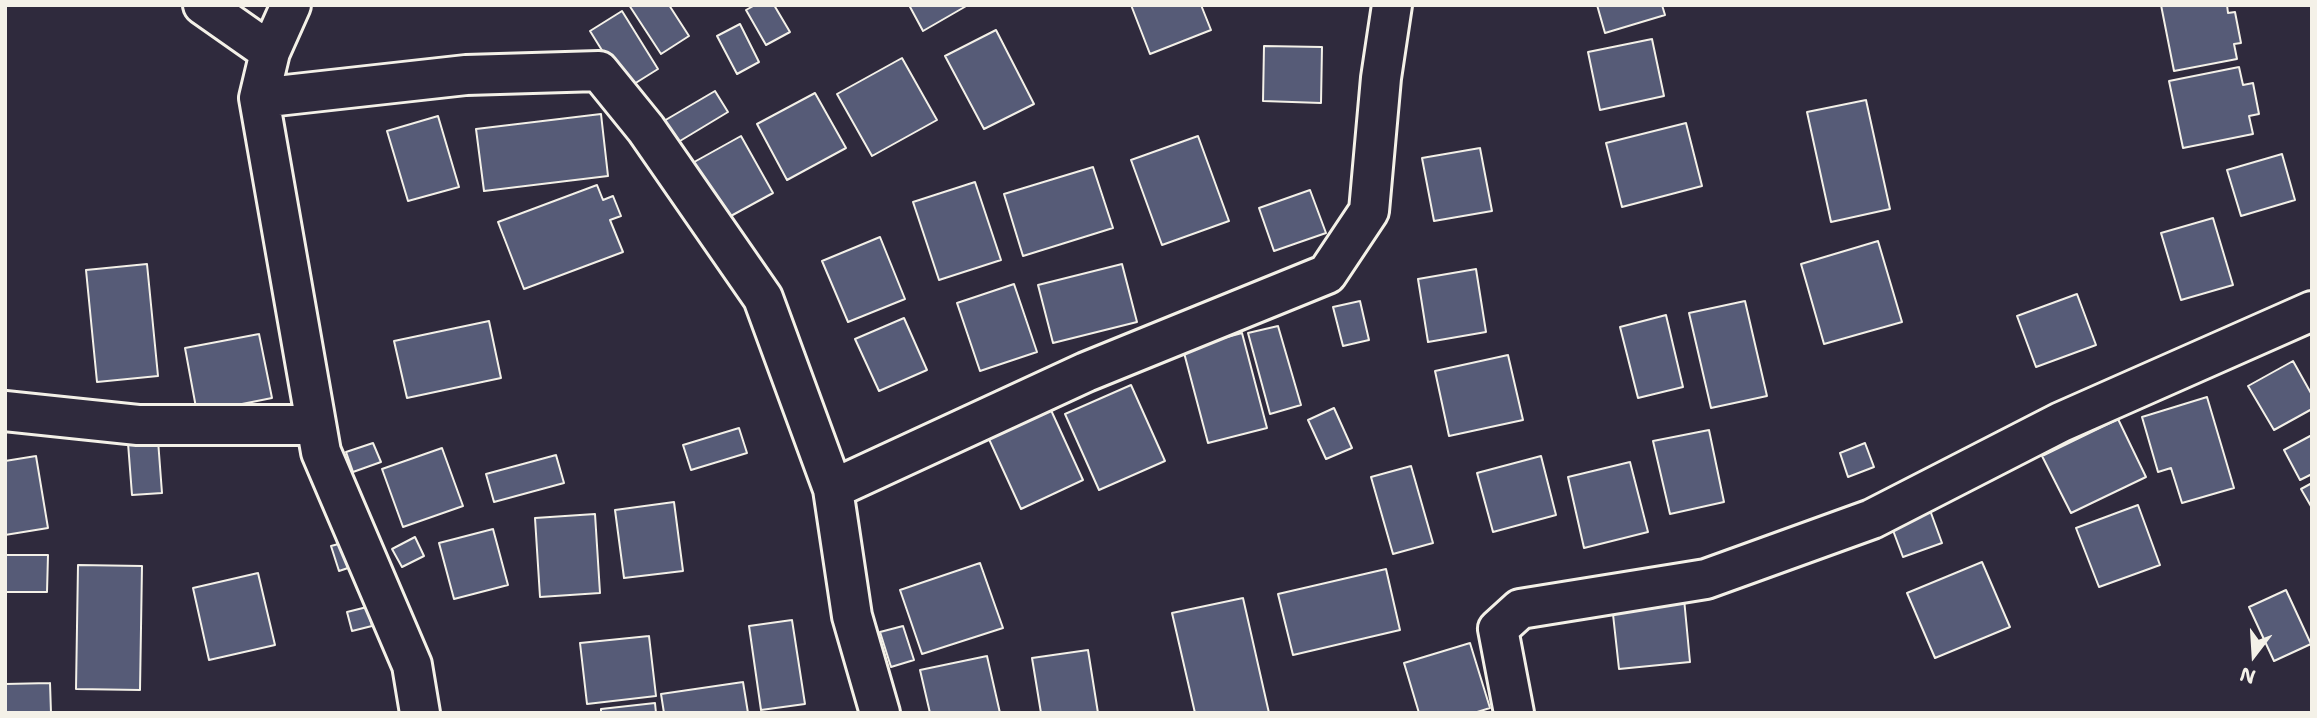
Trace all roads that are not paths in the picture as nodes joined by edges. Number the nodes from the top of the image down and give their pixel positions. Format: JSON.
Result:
{"nodes":[{"id":1,"x":203,"y":5,"type":"edge"},
{"id":2,"x":291,"y":5,"type":"edge"},
{"id":3,"x":1392,"y":5,"type":"edge"},
{"id":4,"x":270,"y":52,"type":"junction"},
{"id":5,"x":259,"y":98,"type":"junction"},
{"id":6,"x":2312,"y":311,"type":"edge"},
{"id":7,"x":5,"y":411,"type":"edge"},
{"id":8,"x":316,"y":425,"type":"junction"},
{"id":9,"x":833,"y":489,"type":"junction"},
{"id":10,"x":421,"y":713,"type":"edge"},
{"id":11,"x":880,"y":713,"type":"edge"},
{"id":12,"x":1514,"y":713,"type":"edge"}],
"edges":[{"from":1,"to":4,"type":"street"},
{"from":2,"to":4,"type":"street"},
{"from":3,"to":9,"type":"street"},
{"from":4,"to":5,"type":"street"},
{"from":5,"to":8,"type":"street"},
{"from":5,"to":9,"type":"street"},
{"from":6,"to":12,"type":"street"},
{"from":7,"to":8,"type":"street"},
{"from":8,"to":10,"type":"street"},
{"from":9,"to":11,"type":"street"}]}
